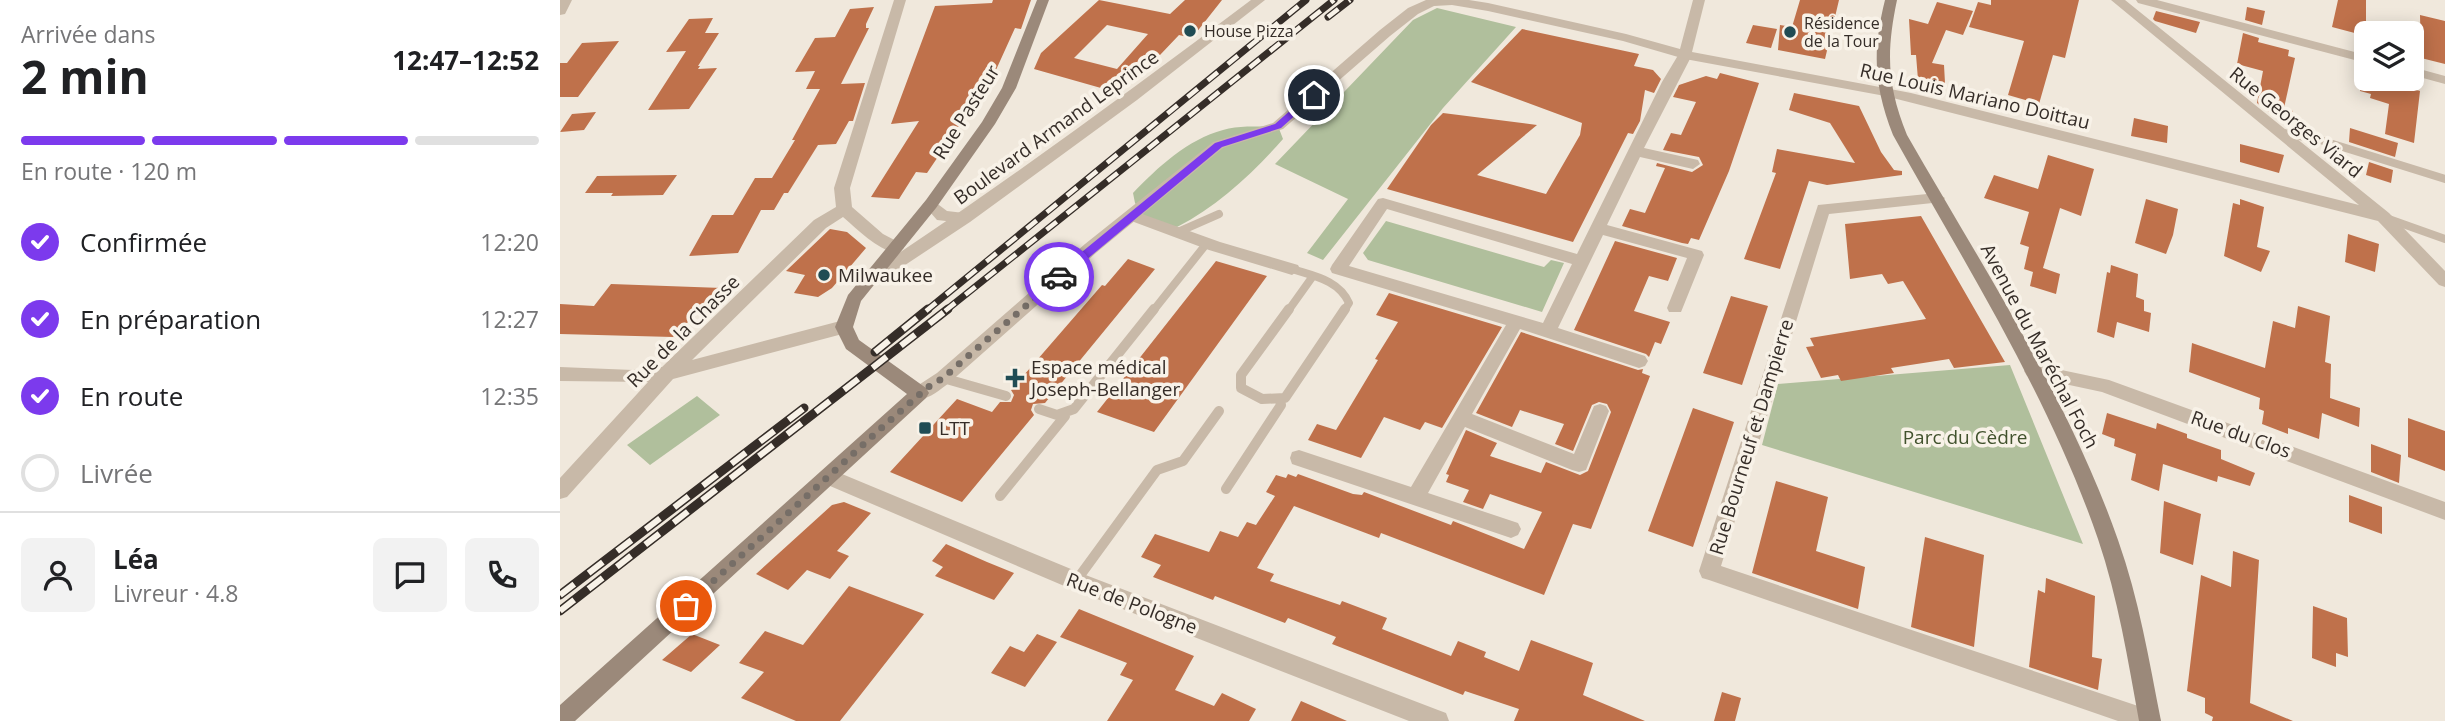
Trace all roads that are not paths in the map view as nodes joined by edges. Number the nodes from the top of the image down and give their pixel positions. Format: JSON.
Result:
{"nodes":[{"id":1,"x":566,"y":0,"type":"edge"},
{"id":2,"x":900,"y":0,"type":"edge"},
{"id":3,"x":1042,"y":0,"type":"edge"},
{"id":4,"x":1259,"y":0,"type":"edge"},
{"id":5,"x":1699,"y":0,"type":"edge"},
{"id":6,"x":1891,"y":0,"type":"edge"},
{"id":7,"x":2117,"y":0,"type":"edge"},
{"id":8,"x":2142,"y":0,"type":"edge"},
{"id":9,"x":560,"y":11,"type":"edge"},
{"id":10,"x":1685,"y":55,"type":"junction"},
{"id":11,"x":2354,"y":56,"type":"edge"},
{"id":12,"x":2424,"y":74,"type":"edge"},
{"id":13,"x":2445,"y":80,"type":"edge"},
{"id":14,"x":1885,"y":92,"type":"junction"},
{"id":15,"x":2279,"y":132,"type":"junction"},
{"id":16,"x":1636,"y":150,"type":"junction"},
{"id":17,"x":1693,"y":164,"type":"dead end"},
{"id":18,"x":2445,"y":180,"type":"edge"},
{"id":19,"x":1937,"y":198,"type":"junction"},
{"id":20,"x":931,"y":204,"type":"junction"},
{"id":21,"x":844,"y":209,"type":"junction"},
{"id":22,"x":1131,"y":215,"type":"junction"},
{"id":23,"x":1220,"y":215,"type":"dead end"},
{"id":24,"x":2383,"y":217,"type":"junction"},
{"id":25,"x":964,"y":218,"type":"junction"},
{"id":26,"x":1598,"y":229,"type":"junction"},
{"id":27,"x":1178,"y":233,"type":"junction"},
{"id":28,"x":2445,"y":239,"type":"edge"},
{"id":29,"x":1207,"y":243,"type":"junction"},
{"id":30,"x":895,"y":248,"type":"junction"},
{"id":31,"x":1582,"y":261,"type":"junction"},
{"id":32,"x":1293,"y":269,"type":"joint"},
{"id":33,"x":1313,"y":276,"type":"junction"},
{"id":34,"x":872,"y":279,"type":"junction"},
{"id":35,"x":2445,"y":281,"type":"edge"},
{"id":36,"x":1675,"y":308,"type":"dead end"},
{"id":37,"x":1517,"y":322,"type":"junction"},
{"id":38,"x":844,"y":327,"type":"junction"},
{"id":39,"x":1548,"y":331,"type":"junction"},
{"id":40,"x":1639,"y":361,"type":"dead end"},
{"id":41,"x":2033,"y":371,"type":"junction"},
{"id":42,"x":667,"y":373,"type":"junction"},
{"id":43,"x":560,"y":374,"type":"edge"},
{"id":44,"x":943,"y":378,"type":"junction"},
{"id":45,"x":920,"y":393,"type":"junction"},
{"id":46,"x":1006,"y":396,"type":"dead end"},
{"id":47,"x":1280,"y":400,"type":"junction"},
{"id":48,"x":1039,"y":410,"type":"dead end"},
{"id":49,"x":1219,"y":411,"type":"dead end"},
{"id":50,"x":1600,"y":411,"type":"dead end"},
{"id":51,"x":1065,"y":416,"type":"junction"},
{"id":52,"x":1462,"y":418,"type":"junction"},
{"id":53,"x":1299,"y":457,"type":"dead end"},
{"id":54,"x":830,"y":477,"type":"junction"},
{"id":55,"x":1226,"y":489,"type":"dead end"},
{"id":56,"x":560,"y":491,"type":"edge"},
{"id":57,"x":1000,"y":496,"type":"dead end"},
{"id":58,"x":1415,"y":498,"type":"junction"},
{"id":59,"x":2445,"y":510,"type":"edge"},
{"id":60,"x":1511,"y":529,"type":"dead end"},
{"id":61,"x":1076,"y":581,"type":"junction"},
{"id":62,"x":560,"y":720,"type":"edge"},
{"id":63,"x":1438,"y":721,"type":"edge"},
{"id":64,"x":2150,"y":721,"type":"edge"}],
"edges":[{"from":1,"to":9,"type":"street"},
{"from":2,"to":21,"type":"street"},
{"from":3,"to":20,"type":"main road","name":"Rue Pasteur"},
{"from":4,"to":25,"type":"street","name":"Boulevard Armand Leprince"},
{"from":5,"to":10,"type":"street"},
{"from":6,"to":14,"type":"main road","name":"Avenue du Maréchal Foch"},
{"from":7,"to":15,"type":"street","name":"Rue Georges Viard"},
{"from":8,"to":11,"type":"street"},
{"from":10,"to":14,"type":"street","name":"Rue Louis Mariano Doittau"},
{"from":10,"to":16,"type":"street"},
{"from":10,"to":22,"type":"street","name":"Rue Louis Mariano Doittau"},
{"from":12,"to":13,"type":"street"},
{"from":14,"to":19,"type":"main road","name":"Avenue du Maréchal Foch"},
{"from":14,"to":24,"type":"street","name":"Rue Louis Mariano Doittau"},
{"from":15,"to":18,"type":"lane"},
{"from":15,"to":24,"type":"street","name":"Rue Georges Viard"},
{"from":16,"to":17,"type":"street"},
{"from":16,"to":26,"type":"street"},
{"from":19,"to":41,"type":"main road","name":"Avenue du Maréchal Foch"},
{"from":19,"to":64,"type":"street","name":"Rue Bourneuf et Dampierre"},
{"from":20,"to":25,"type":"street"},
{"from":20,"to":30,"type":"main road","name":"Rue Pasteur"},
{"from":21,"to":30,"type":"street"},
{"from":21,"to":42,"type":"street","name":"Rue de la Chasse"},
{"from":22,"to":27,"type":"street"},
{"from":22,"to":44,"type":"street"},
{"from":23,"to":27,"type":"lane"},
{"from":24,"to":28,"type":"lane"},
{"from":24,"to":35,"type":"street","name":"Rue Georges Viard"},
{"from":25,"to":34,"type":"street","name":"Boulevard Armand Leprince"},
{"from":26,"to":31,"type":"street"},
{"from":26,"to":36,"type":"street"},
{"from":27,"to":29,"type":"street"},
{"from":29,"to":32,"type":"street"},
{"from":29,"to":51,"type":"lane"},
{"from":30,"to":34,"type":"main road","name":"Rue Pasteur"},
{"from":31,"to":37,"type":"street"},
{"from":31,"to":39,"type":"street"},
{"from":32,"to":33,"type":"lane"},
{"from":33,"to":47,"type":"lane"},
{"from":33,"to":47,"type":"lane"},
{"from":34,"to":38,"type":"main road","name":"Rue Pasteur"},
{"from":37,"to":39,"type":"street"},
{"from":37,"to":52,"type":"street"},
{"from":38,"to":42,"type":"street"},
{"from":38,"to":45,"type":"main road"},
{"from":39,"to":40,"type":"street"},
{"from":41,"to":59,"type":"street","name":"Rue du Clos"},
{"from":41,"to":64,"type":"main road","name":"Avenue du Maréchal Foch"},
{"from":42,"to":43,"type":"street"},
{"from":42,"to":56,"type":"street","name":"Rue de la Chasse"},
{"from":44,"to":45,"type":"street"},
{"from":44,"to":46,"type":"lane"},
{"from":45,"to":54,"type":"main road"},
{"from":47,"to":55,"type":"lane"},
{"from":48,"to":51,"type":"lane"},
{"from":49,"to":61,"type":"lane"},
{"from":50,"to":52,"type":"street"},
{"from":51,"to":57,"type":"lane"},
{"from":52,"to":58,"type":"street"},
{"from":53,"to":58,"type":"street"},
{"from":54,"to":61,"type":"street","name":"Rue de Pologne"},
{"from":54,"to":62,"type":"main road"},
{"from":58,"to":60,"type":"street"},
{"from":61,"to":63,"type":"street","name":"Rue de Pologne"}]}
